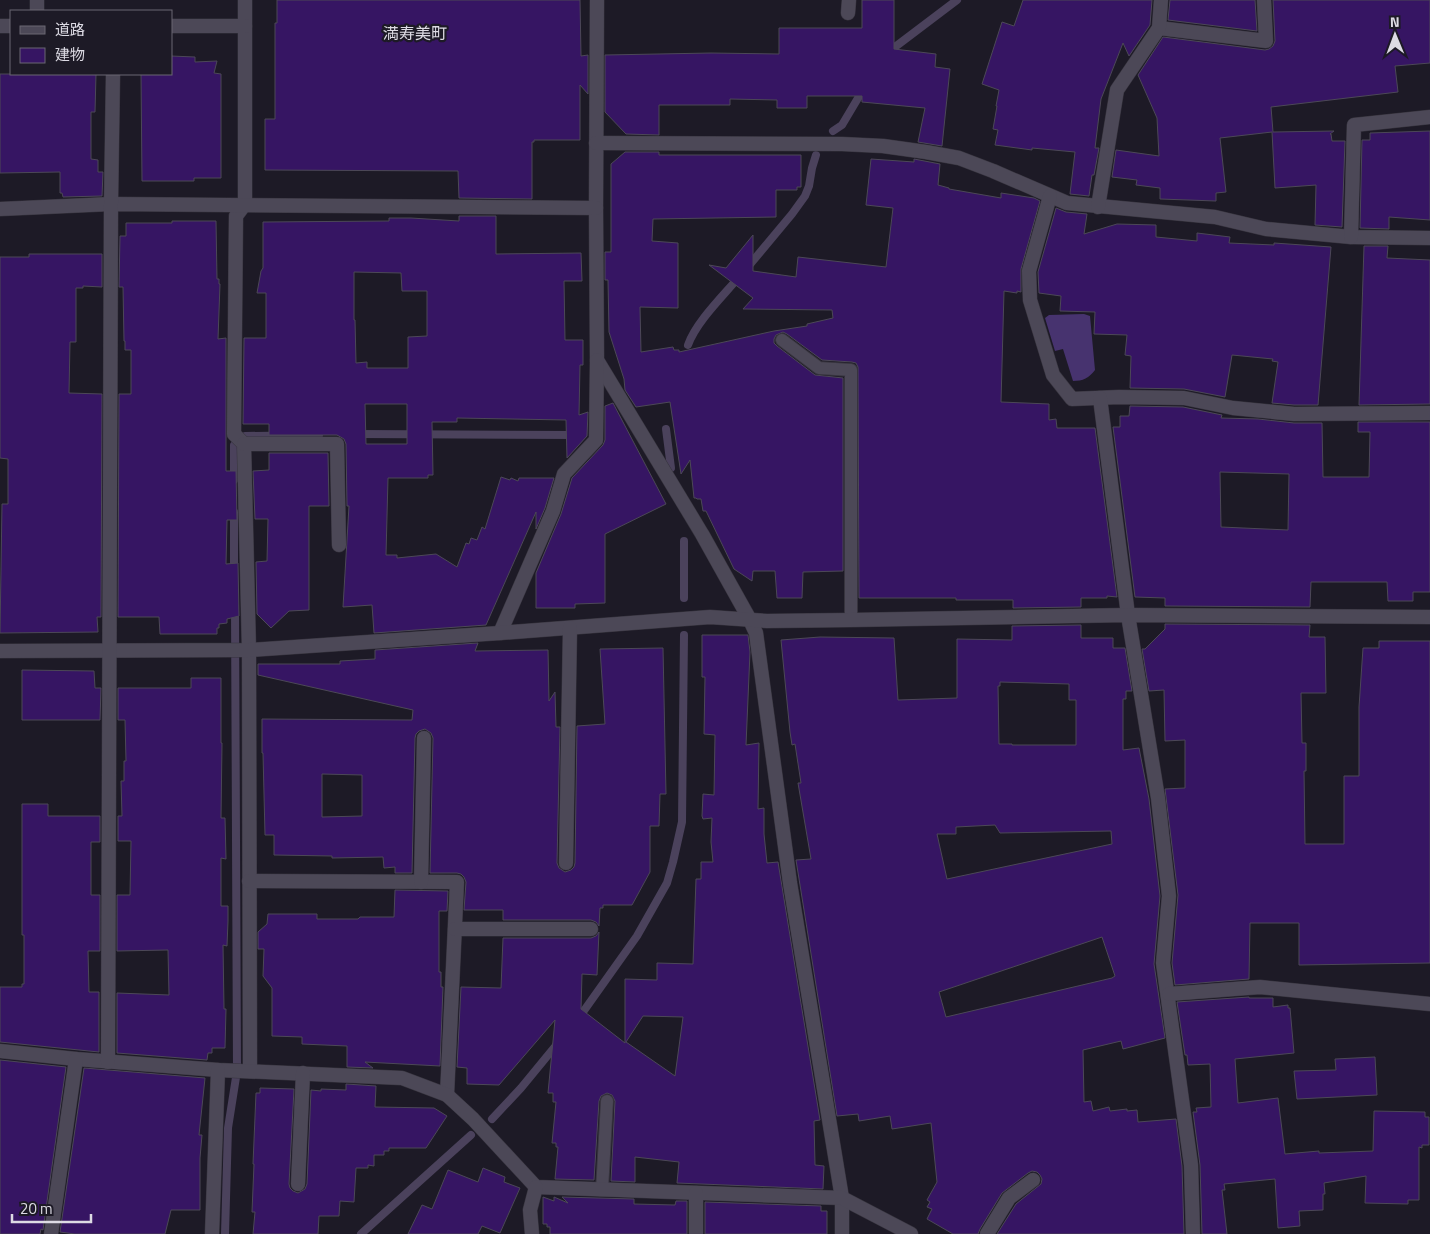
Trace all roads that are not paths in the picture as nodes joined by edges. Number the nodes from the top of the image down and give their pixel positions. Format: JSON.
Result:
{"nodes":[{"id":1,"x":245,"y":0,"type":"edge"},
{"id":2,"x":596,"y":0,"type":"edge"},
{"id":3,"x":1161,"y":0,"type":"edge"},
{"id":4,"x":1264,"y":0,"type":"edge"},
{"id":5,"x":172,"y":26,"type":"edge"},
{"id":6,"x":245,"y":26,"type":"junction"},
{"id":7,"x":1159,"y":28,"type":"junction"},
{"id":8,"x":113,"y":75,"type":"edge"},
{"id":9,"x":1430,"y":117,"type":"edge"},
{"id":10,"x":596,"y":143,"type":"junction"},
{"id":11,"x":1050,"y":196,"type":"junction"},
{"id":12,"x":111,"y":204,"type":"junction"},
{"id":13,"x":245,"y":204,"type":"junction"},
{"id":14,"x":1098,"y":206,"type":"junction"},
{"id":15,"x":596,"y":208,"type":"junction"},
{"id":16,"x":0,"y":209,"type":"edge"},
{"id":17,"x":1351,"y":237,"type":"junction"},
{"id":18,"x":1430,"y":238,"type":"edge"},
{"id":19,"x":782,"y":340,"type":"dead end"},
{"id":20,"x":598,"y":360,"type":"junction"},
{"id":21,"x":1100,"y":398,"type":"junction"},
{"id":22,"x":1430,"y":413,"type":"edge"},
{"id":23,"x":244,"y":444,"type":"junction"},
{"id":24,"x":339,"y":545,"type":"dead end"},
{"id":25,"x":1128,"y":615,"type":"junction"},
{"id":26,"x":1430,"y":618,"type":"edge"},
{"id":27,"x":750,"y":620,"type":"junction"},
{"id":28,"x":851,"y":620,"type":"junction"},
{"id":29,"x":570,"y":628,"type":"junction"},
{"id":30,"x":500,"y":633,"type":"junction"},
{"id":31,"x":249,"y":650,"type":"junction"},
{"id":32,"x":0,"y":651,"type":"edge"},
{"id":33,"x":109,"y":651,"type":"junction"},
{"id":34,"x":424,"y":738,"type":"dead end"},
{"id":35,"x":566,"y":863,"type":"dead end"},
{"id":36,"x":249,"y":881,"type":"junction"},
{"id":37,"x":420,"y":882,"type":"junction"},
{"id":38,"x":455,"y":929,"type":"junction"},
{"id":39,"x":591,"y":929,"type":"dead end"},
{"id":40,"x":1168,"y":994,"type":"junction"},
{"id":41,"x":1430,"y":1004,"type":"edge"},
{"id":42,"x":0,"y":1051,"type":"edge"},
{"id":43,"x":76,"y":1059,"type":"junction"},
{"id":44,"x":108,"y":1062,"type":"junction"},
{"id":45,"x":218,"y":1070,"type":"junction"},
{"id":46,"x":250,"y":1071,"type":"junction"},
{"id":47,"x":303,"y":1073,"type":"junction"},
{"id":48,"x":447,"y":1095,"type":"junction"},
{"id":49,"x":607,"y":1101,"type":"dead end"},
{"id":50,"x":1033,"y":1180,"type":"dead end"},
{"id":51,"x":298,"y":1184,"type":"dead end"},
{"id":52,"x":536,"y":1187,"type":"junction"},
{"id":53,"x":602,"y":1190,"type":"junction"},
{"id":54,"x":696,"y":1193,"type":"junction"},
{"id":55,"x":842,"y":1198,"type":"junction"},
{"id":56,"x":51,"y":1234,"type":"edge"},
{"id":57,"x":212,"y":1234,"type":"edge"},
{"id":58,"x":532,"y":1234,"type":"edge"},
{"id":59,"x":696,"y":1234,"type":"edge"},
{"id":60,"x":842,"y":1234,"type":"edge"},
{"id":61,"x":911,"y":1234,"type":"edge"},
{"id":62,"x":987,"y":1234,"type":"edge"},
{"id":63,"x":1193,"y":1234,"type":"edge"}],
"edges":[{"from":1,"to":6,"type":"street"},
{"from":2,"to":10,"type":"street"},
{"from":3,"to":7,"type":"street"},
{"from":4,"to":7,"type":"street"},
{"from":5,"to":6,"type":"street"},
{"from":6,"to":13,"type":"street"},
{"from":7,"to":14,"type":"street"},
{"from":8,"to":12,"type":"street"},
{"from":9,"to":17,"type":"street"},
{"from":10,"to":11,"type":"street"},
{"from":10,"to":15,"type":"street"},
{"from":11,"to":14,"type":"street"},
{"from":11,"to":21,"type":"street"},
{"from":12,"to":13,"type":"street"},
{"from":12,"to":16,"type":"street"},
{"from":12,"to":33,"type":"street"},
{"from":13,"to":15,"type":"street"},
{"from":13,"to":23,"type":"street"},
{"from":14,"to":17,"type":"street"},
{"from":15,"to":20,"type":"street"},
{"from":17,"to":18,"type":"street"},
{"from":19,"to":28,"type":"lane"},
{"from":20,"to":27,"type":"street"},
{"from":20,"to":30,"type":"street"},
{"from":21,"to":22,"type":"street"},
{"from":21,"to":25,"type":"street"},
{"from":23,"to":24,"type":"street"},
{"from":23,"to":31,"type":"street"},
{"from":25,"to":26,"type":"street"},
{"from":25,"to":28,"type":"street"},
{"from":25,"to":40,"type":"street"},
{"from":27,"to":28,"type":"street"},
{"from":27,"to":29,"type":"street"},
{"from":27,"to":55,"type":"street"},
{"from":29,"to":30,"type":"street"},
{"from":29,"to":35,"type":"street"},
{"from":30,"to":31,"type":"street"},
{"from":31,"to":33,"type":"street"},
{"from":31,"to":36,"type":"street"},
{"from":32,"to":33,"type":"street"},
{"from":33,"to":44,"type":"street"},
{"from":34,"to":37,"type":"street"},
{"from":36,"to":37,"type":"street"},
{"from":36,"to":46,"type":"street"},
{"from":37,"to":38,"type":"street"},
{"from":38,"to":39,"type":"street"},
{"from":38,"to":48,"type":"street"},
{"from":40,"to":41,"type":"street"},
{"from":40,"to":63,"type":"street"},
{"from":42,"to":43,"type":"street"},
{"from":43,"to":44,"type":"street"},
{"from":43,"to":56,"type":"street"},
{"from":44,"to":45,"type":"street"},
{"from":45,"to":46,"type":"street"},
{"from":45,"to":57,"type":"street"},
{"from":46,"to":47,"type":"street"},
{"from":47,"to":48,"type":"street"},
{"from":47,"to":51,"type":"street"},
{"from":48,"to":52,"type":"street"},
{"from":49,"to":53,"type":"lane"},
{"from":50,"to":62,"type":"street"},
{"from":52,"to":53,"type":"street"},
{"from":52,"to":58,"type":"street"},
{"from":53,"to":54,"type":"street"},
{"from":54,"to":55,"type":"street"},
{"from":54,"to":59,"type":"street"},
{"from":55,"to":60,"type":"street"},
{"from":55,"to":61,"type":"street"}]}
